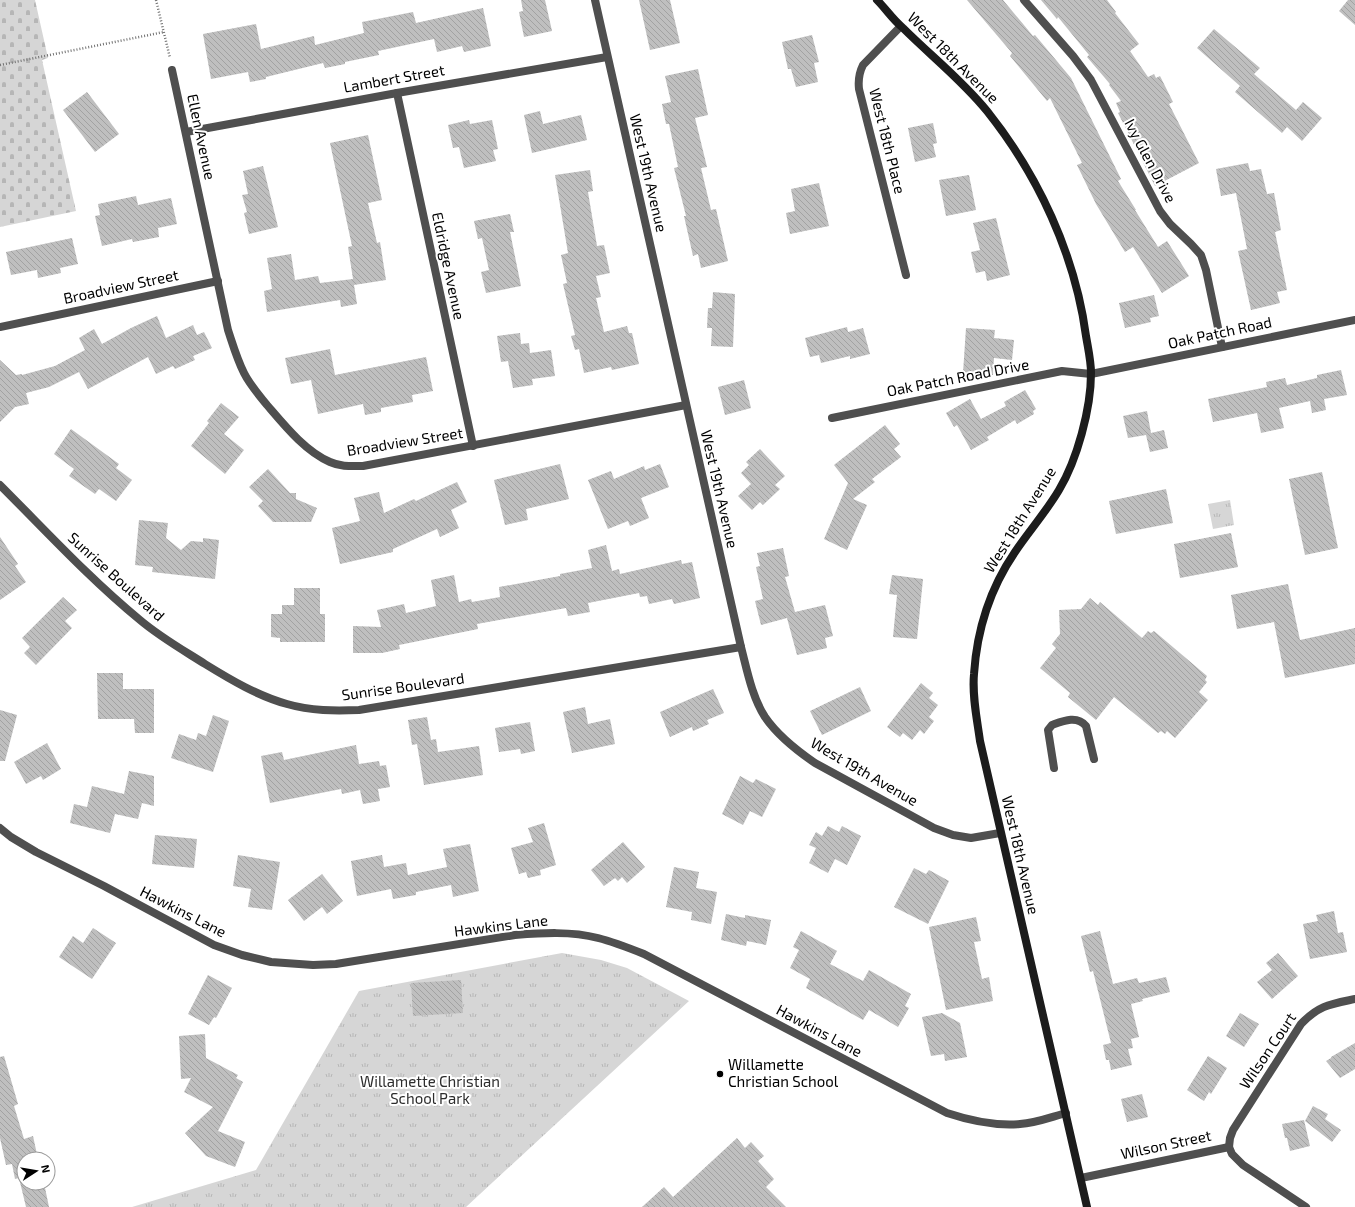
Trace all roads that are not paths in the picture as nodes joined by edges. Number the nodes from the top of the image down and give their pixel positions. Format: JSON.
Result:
{"nodes":[{"id":1,"x":595,"y":0,"type":"edge"},
{"id":2,"x":877,"y":0,"type":"edge"},
{"id":3,"x":1024,"y":0,"type":"edge"},
{"id":4,"x":900,"y":27,"type":"junction"},
{"id":5,"x":607,"y":57,"type":"junction"},
{"id":6,"x":172,"y":70,"type":"road end"},
{"id":7,"x":397,"y":93,"type":"junction"},
{"id":8,"x":186,"y":132,"type":"junction"},
{"id":9,"x":906,"y":275,"type":"dead end"},
{"id":10,"x":218,"y":280,"type":"junction"},
{"id":11,"x":1355,"y":320,"type":"edge"},
{"id":12,"x":0,"y":327,"type":"edge"},
{"id":13,"x":1222,"y":348,"type":"junction"},
{"id":14,"x":1091,"y":374,"type":"junction"},
{"id":15,"x":686,"y":405,"type":"junction"},
{"id":16,"x":832,"y":418,"type":"dead end"},
{"id":17,"x":473,"y":446,"type":"junction"},
{"id":18,"x":0,"y":486,"type":"edge"},
{"id":19,"x":741,"y":647,"type":"junction"},
{"id":20,"x":1094,"y":759,"type":"dead end"},
{"id":21,"x":1054,"y":768,"type":"dead end"},
{"id":22,"x":0,"y":828,"type":"edge"},
{"id":23,"x":1000,"y":833,"type":"junction"},
{"id":24,"x":1355,"y":999,"type":"edge"},
{"id":25,"x":1066,"y":1113,"type":"junction"},
{"id":26,"x":1229,"y":1146,"type":"junction"},
{"id":27,"x":1081,"y":1178,"type":"junction"},
{"id":28,"x":1087,"y":1207,"type":"edge"},
{"id":29,"x":1306,"y":1207,"type":"edge"}],
"edges":[{"from":1,"to":5,"type":"street","name":"West 19th Avenue"},
{"from":2,"to":4,"type":"main road","name":"West 18th Avenue"},
{"from":3,"to":13,"type":"street","name":"Ivy Glen Drive"},
{"from":4,"to":9,"type":"street","name":"West 18th Place"},
{"from":4,"to":14,"type":"main road","name":"West 18th Avenue"},
{"from":5,"to":7,"type":"street","name":"Lambert Street"},
{"from":5,"to":15,"type":"street","name":"West 19th Avenue"},
{"from":6,"to":8,"type":"street","name":"Ellen Avenue"},
{"from":7,"to":8,"type":"street","name":"Lambert Street"},
{"from":7,"to":17,"type":"street","name":"Eldridge Avenue"},
{"from":8,"to":10,"type":"street","name":"Ellen Avenue"},
{"from":10,"to":12,"type":"street","name":"Broadview Street"},
{"from":10,"to":17,"type":"street","name":"Broadview Street"},
{"from":11,"to":13,"type":"street","name":"Oak Patch Road"},
{"from":13,"to":14,"type":"street","name":"Oak Patch Road"},
{"from":14,"to":16,"type":"street","name":"Oak Patch Road Drive"},
{"from":14,"to":23,"type":"main road","name":"West 18th Avenue"},
{"from":15,"to":17,"type":"street","name":"Broadview Street"},
{"from":15,"to":19,"type":"street","name":"West 19th Avenue"},
{"from":18,"to":19,"type":"street","name":"Sunrise Boulevard"},
{"from":19,"to":23,"type":"street","name":"West 19th Avenue"},
{"from":20,"to":21,"type":"street"},
{"from":22,"to":25,"type":"street","name":"Hawkins Lane"},
{"from":23,"to":25,"type":"main road","name":"West 18th Avenue"},
{"from":24,"to":26,"type":"street","name":"Wilson Court"},
{"from":25,"to":27,"type":"main road","name":"West 18th Avenue"},
{"from":26,"to":27,"type":"street","name":"Wilson Street"},
{"from":26,"to":29,"type":"street","name":"Wilson Street"},
{"from":27,"to":28,"type":"main road","name":"West 18th Avenue"}]}
